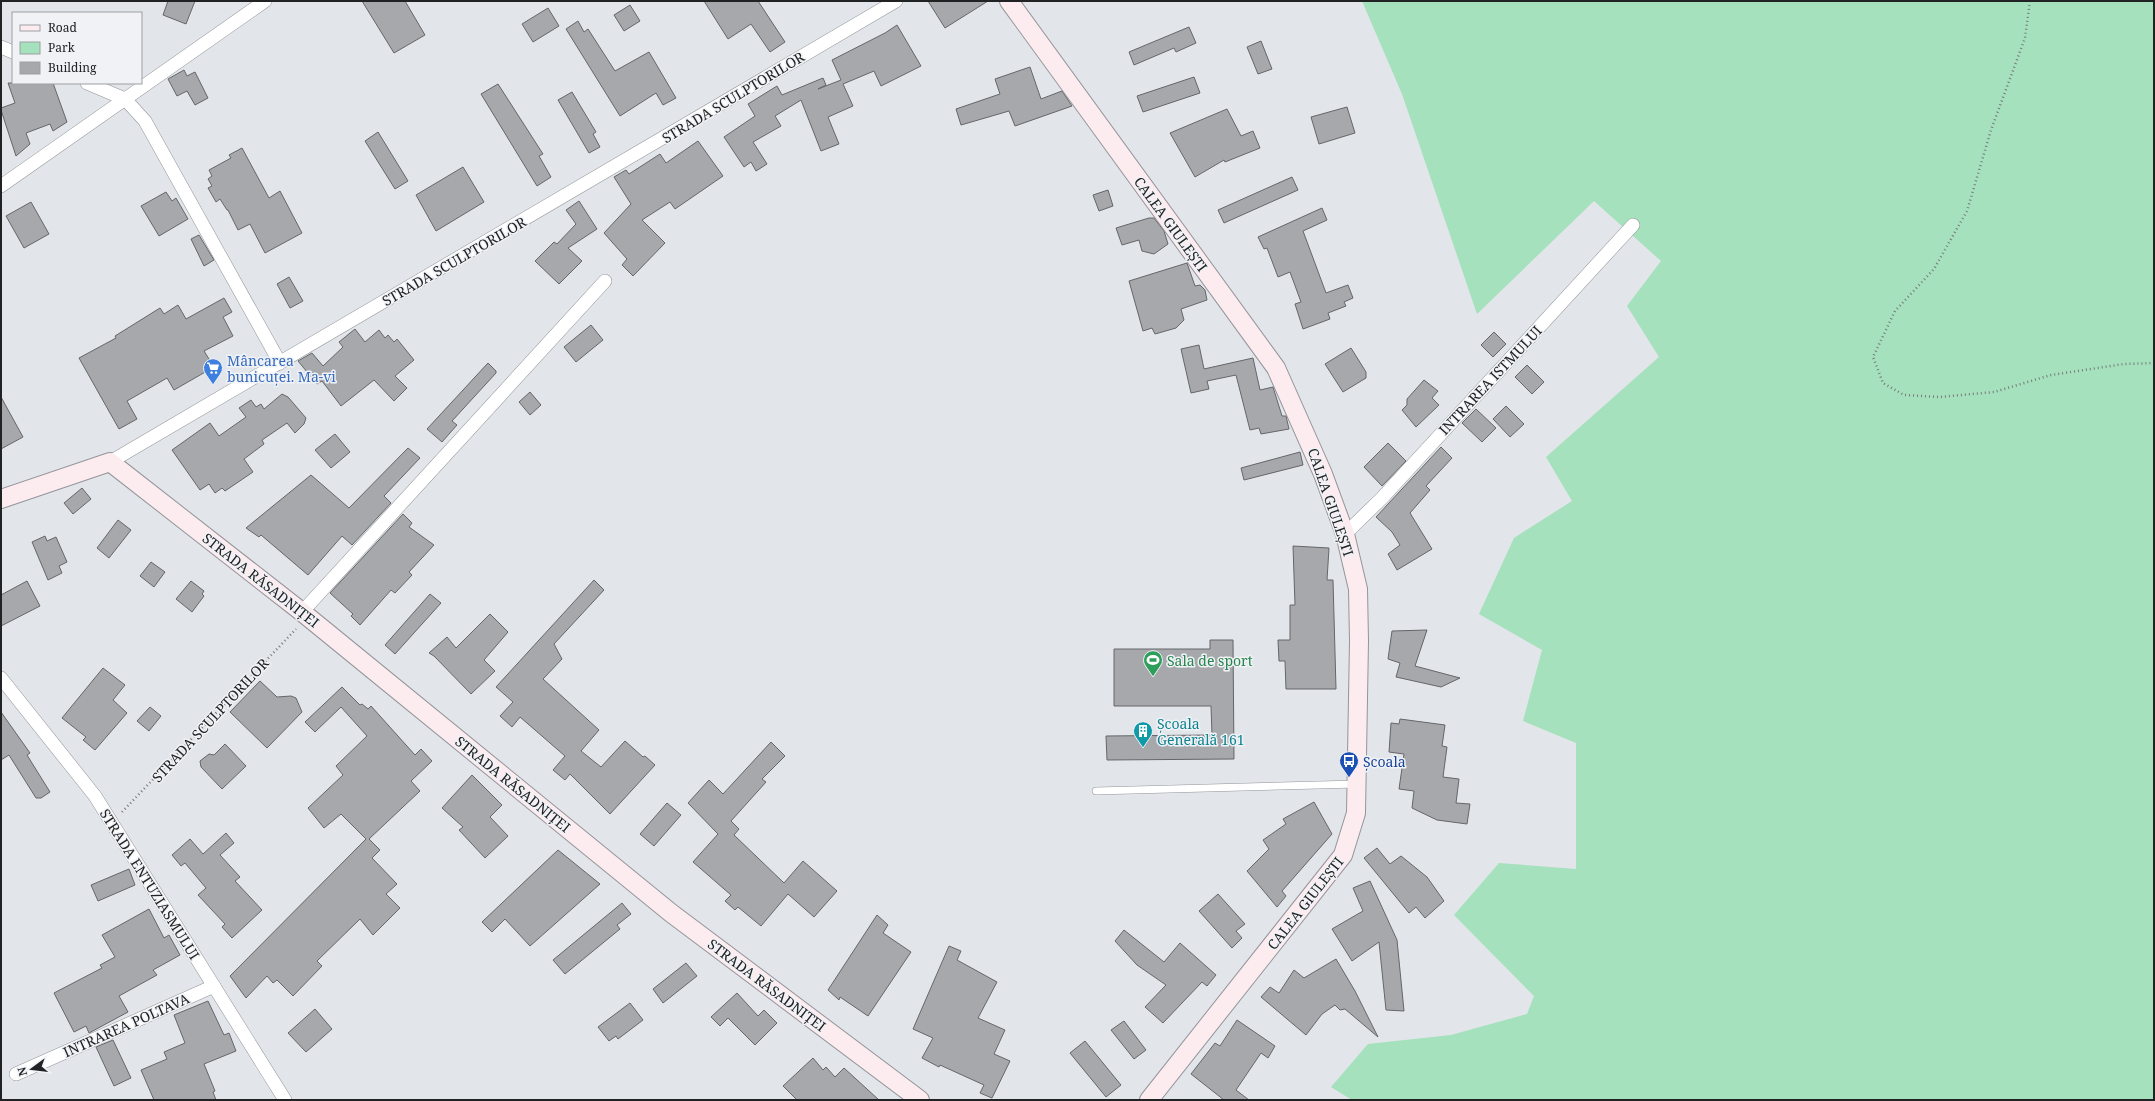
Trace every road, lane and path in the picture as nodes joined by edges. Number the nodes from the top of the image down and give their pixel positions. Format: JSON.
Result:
{"nodes":[{"id":1,"x":266,"y":1,"type":"edge"},
{"id":2,"x":896,"y":1,"type":"edge"},
{"id":3,"x":1009,"y":1,"type":"edge"},
{"id":4,"x":2030,"y":1,"type":"edge"},
{"id":5,"x":1,"y":47,"type":"edge"},
{"id":6,"x":12,"y":52,"type":"edge"},
{"id":7,"x":89,"y":84,"type":"edge"},
{"id":8,"x":125,"y":99,"type":"junction"},
{"id":9,"x":1,"y":186,"type":"edge"},
{"id":10,"x":1633,"y":225,"type":"dead end"},
{"id":11,"x":605,"y":281,"type":"dead end"},
{"id":12,"x":280,"y":363,"type":"junction"},
{"id":13,"x":2154,"y":363,"type":"edge"},
{"id":14,"x":110,"y":462,"type":"junction"},
{"id":15,"x":1,"y":499,"type":"edge"},
{"id":16,"x":1345,"y":534,"type":"junction"},
{"id":17,"x":305,"y":614,"type":"junction"},
{"id":18,"x":1,"y":678,"type":"edge"},
{"id":19,"x":1357,"y":784,"type":"junction"},
{"id":20,"x":1096,"y":791,"type":"dead end"},
{"id":21,"x":111,"y":822,"type":"junction"},
{"id":22,"x":214,"y":986,"type":"junction"},
{"id":23,"x":16,"y":1074,"type":"dead end"},
{"id":24,"x":285,"y":1100,"type":"edge"},
{"id":25,"x":920,"y":1100,"type":"edge"},
{"id":26,"x":1149,"y":1100,"type":"edge"}],
"edges":[{"from":1,"to":8,"type":"street"},
{"from":2,"to":12,"type":"street","name":"STRADA SCULPTORILOR"},
{"from":3,"to":16,"type":"main road","name":"CALEA GIULEȘTI"},
{"from":4,"to":13,"type":"path"},
{"from":5,"to":6,"type":"street"},
{"from":7,"to":8,"type":"street"},
{"from":8,"to":9,"type":"street"},
{"from":8,"to":12,"type":"street"},
{"from":10,"to":16,"type":"street","name":"INTRAREA ISTMULUI"},
{"from":11,"to":17,"type":"street"},
{"from":12,"to":14,"type":"street","name":"STRADA SCULPTORILOR"},
{"from":14,"to":15,"type":"main road","name":"STRADA SCULPTORILOR"},
{"from":14,"to":17,"type":"main road","name":"STRADA RĂSADNIȚEI"},
{"from":16,"to":19,"type":"main road","name":"CALEA GIULEȘTI"},
{"from":17,"to":21,"type":"path","name":"STRADA SCULPTORILOR"},
{"from":17,"to":25,"type":"main road","name":"STRADA RĂSADNIȚEI"},
{"from":18,"to":21,"type":"street","name":"STRADA ENTUZIASMULUI"},
{"from":19,"to":20,"type":"lane"},
{"from":19,"to":26,"type":"main road","name":"CALEA GIULEȘTI"},
{"from":21,"to":22,"type":"street","name":"STRADA ENTUZIASMULUI"},
{"from":22,"to":23,"type":"street","name":"INTRAREA POLTAVA"},
{"from":22,"to":24,"type":"street","name":"STRADA ENTUZIASMULUI"}]}
